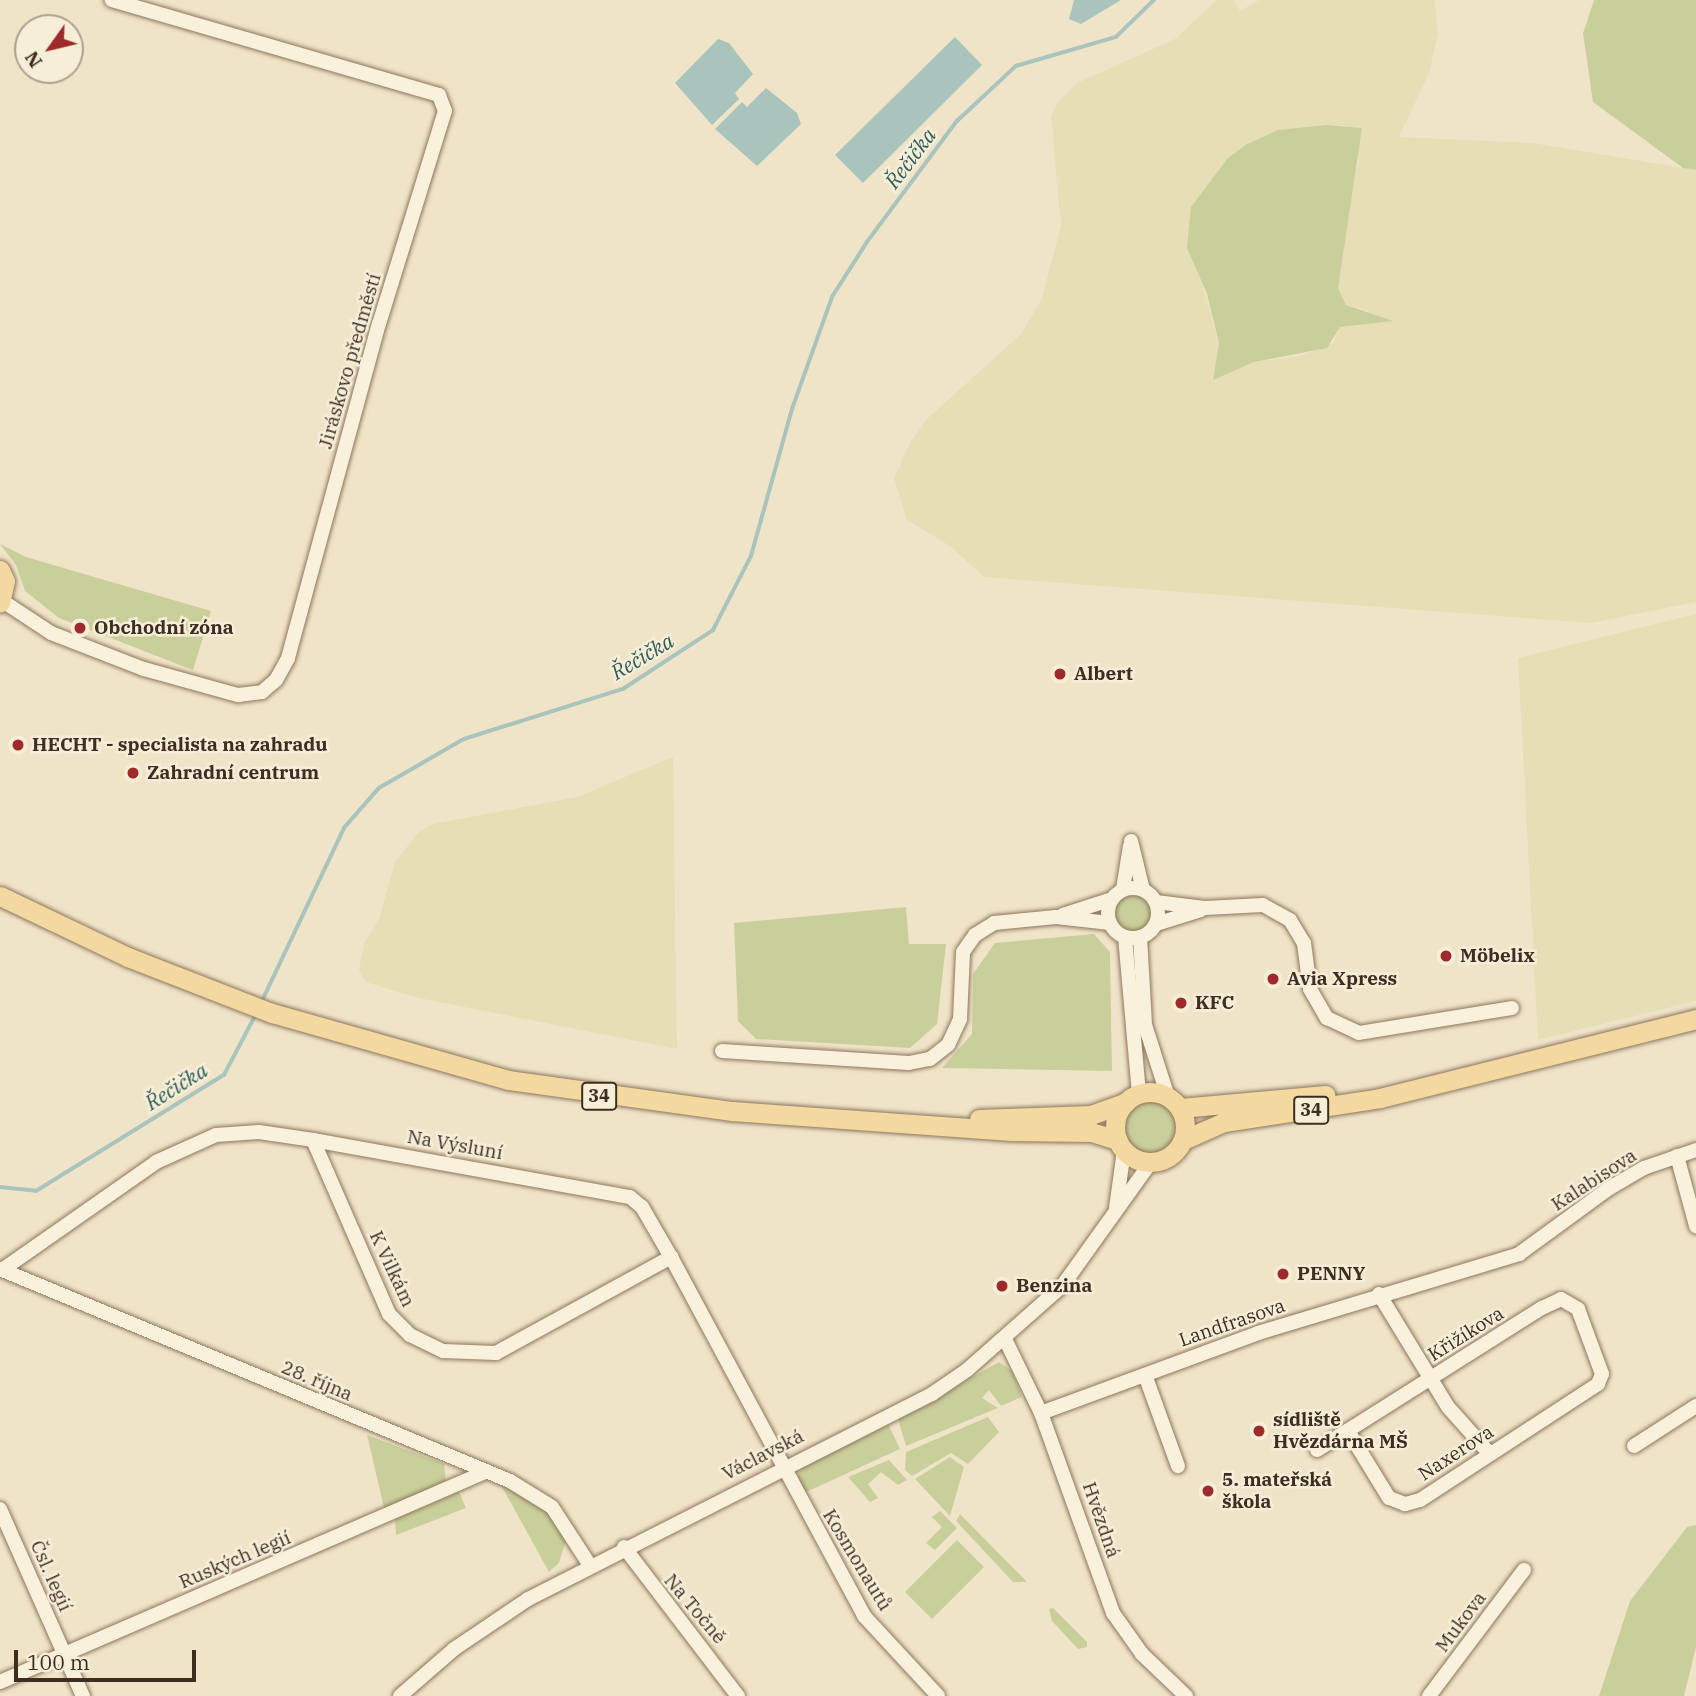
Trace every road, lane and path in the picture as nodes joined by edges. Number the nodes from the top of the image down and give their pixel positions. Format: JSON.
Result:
{"nodes":[{"id":1,"x":112,"y":0,"type":"edge"},
{"id":2,"x":0,"y":570,"type":"edge"},
{"id":3,"x":1,"y":601,"type":"edge"},
{"id":4,"x":1143,"y":890,"type":"junction"},
{"id":5,"x":1117,"y":894,"type":"junction"},
{"id":6,"x":0,"y":896,"type":"edge"},
{"id":7,"x":1156,"y":902,"type":"junction"},
{"id":8,"x":1205,"y":908,"type":"junction"},
{"id":9,"x":1056,"y":918,"type":"junction"},
{"id":10,"x":1110,"y":923,"type":"junction"},
{"id":11,"x":1156,"y":924,"type":"junction"},
{"id":12,"x":1125,"y":937,"type":"junction"},
{"id":13,"x":1140,"y":937,"type":"junction"},
{"id":14,"x":1513,"y":1008,"type":"dead end"},
{"id":15,"x":1696,"y":1019,"type":"edge"},
{"id":16,"x":722,"y":1051,"type":"dead end"},
{"id":17,"x":1441,"y":1081,"type":"junction"},
{"id":18,"x":1132,"y":1098,"type":"junction"},
{"id":19,"x":1174,"y":1103,"type":"junction"},
{"id":20,"x":936,"y":1122,"type":"junction"},
{"id":21,"x":313,"y":1140,"type":"junction"},
{"id":22,"x":1183,"y":1140,"type":"junction"},
{"id":23,"x":1121,"y":1145,"type":"junction"},
{"id":24,"x":1696,"y":1150,"type":"edge"},
{"id":25,"x":1677,"y":1156,"type":"junction"},
{"id":26,"x":1151,"y":1162,"type":"junction"},
{"id":27,"x":1114,"y":1216,"type":"junction"},
{"id":28,"x":1696,"y":1226,"type":"edge"},
{"id":29,"x":1519,"y":1254,"type":"joint"},
{"id":30,"x":671,"y":1257,"type":"junction"},
{"id":31,"x":1,"y":1270,"type":"edge"},
{"id":32,"x":1379,"y":1294,"type":"junction"},
{"id":33,"x":1005,"y":1339,"type":"junction"},
{"id":34,"x":1602,"y":1374,"type":"joint"},
{"id":35,"x":1145,"y":1375,"type":"junction"},
{"id":36,"x":1431,"y":1379,"type":"junction"},
{"id":37,"x":1696,"y":1406,"type":"edge"},
{"id":38,"x":1041,"y":1413,"type":"junction"},
{"id":39,"x":1348,"y":1431,"type":"junction"},
{"id":40,"x":1634,"y":1446,"type":"dead end"},
{"id":41,"x":1317,"y":1450,"type":"dead end"},
{"id":42,"x":1490,"y":1454,"type":"junction"},
{"id":43,"x":1178,"y":1466,"type":"dead end"},
{"id":44,"x":782,"y":1467,"type":"junction"},
{"id":45,"x":485,"y":1472,"type":"junction"},
{"id":46,"x":0,"y":1509,"type":"edge"},
{"id":47,"x":624,"y":1547,"type":"junction"},
{"id":48,"x":589,"y":1564,"type":"junction"},
{"id":49,"x":1524,"y":1570,"type":"dead end"},
{"id":50,"x":64,"y":1654,"type":"junction"},
{"id":51,"x":0,"y":1682,"type":"edge"},
{"id":52,"x":83,"y":1696,"type":"edge"},
{"id":53,"x":400,"y":1696,"type":"edge"},
{"id":54,"x":738,"y":1696,"type":"edge"},
{"id":55,"x":938,"y":1696,"type":"edge"},
{"id":56,"x":1186,"y":1696,"type":"edge"},
{"id":57,"x":1429,"y":1696,"type":"edge"}],
"edges":[{"from":1,"to":3,"type":"street","name":"Jiráskovo předměstí"},
{"from":2,"to":3,"type":"main road"},
{"from":4,"to":5,"type":"street"},
{"from":4,"to":5,"type":"street"},
{"from":4,"to":7,"type":"street"},
{"from":5,"to":9,"type":"street"},
{"from":5,"to":10,"type":"street"},
{"from":6,"to":20,"type":"main road","number":"34"},
{"from":7,"to":8,"type":"street"},
{"from":7,"to":11,"type":"street"},
{"from":8,"to":11,"type":"street"},
{"from":8,"to":14,"type":"street"},
{"from":9,"to":10,"type":"street"},
{"from":9,"to":16,"type":"street"},
{"from":10,"to":12,"type":"street"},
{"from":11,"to":13,"type":"street"},
{"from":12,"to":13,"type":"street"},
{"from":12,"to":18,"type":"street"},
{"from":13,"to":19,"type":"street"},
{"from":15,"to":17,"type":"main road","number":"34"},
{"from":17,"to":19,"type":"main road","number":"34"},
{"from":17,"to":22,"type":"main road","number":"34"},
{"from":18,"to":19,"type":"main road"},
{"from":18,"to":20,"type":"main road","number":"34"},
{"from":18,"to":23,"type":"main road"},
{"from":19,"to":22,"type":"main road"},
{"from":20,"to":23,"type":"main road","number":"34"},
{"from":21,"to":30,"type":"street","name":"Na Výsluní"},
{"from":21,"to":30,"type":"street","name":"K Vilkám"},
{"from":21,"to":31,"type":"street","name":"Na Výsluní"},
{"from":22,"to":26,"type":"main road"},
{"from":23,"to":26,"type":"main road"},
{"from":23,"to":27,"type":"street","name":"Václavská"},
{"from":24,"to":25,"type":"street","name":"Kalabisova"},
{"from":25,"to":28,"type":"street"},
{"from":25,"to":29,"type":"street","name":"Kalabisova"},
{"from":26,"to":27,"type":"street","name":"Václavská"},
{"from":27,"to":33,"type":"street","name":"Václavská"},
{"from":29,"to":32,"type":"street","name":"Landfrasova"},
{"from":30,"to":44,"type":"street","name":"Na Výsluní"},
{"from":31,"to":45,"type":"street","name":"28. října"},
{"from":32,"to":35,"type":"street","name":"Landfrasova"},
{"from":32,"to":36,"type":"street"},
{"from":33,"to":38,"type":"street","name":"Hvězdná"},
{"from":33,"to":44,"type":"street","name":"Václavská"},
{"from":34,"to":36,"type":"street","name":"Křižíkova"},
{"from":34,"to":42,"type":"street","name":"Naxerova"},
{"from":35,"to":38,"type":"street","name":"Landfrasova"},
{"from":35,"to":43,"type":"street"},
{"from":36,"to":39,"type":"street","name":"Křižíkova"},
{"from":36,"to":42,"type":"street"},
{"from":37,"to":40,"type":"street"},
{"from":38,"to":56,"type":"street","name":"Hvězdná"},
{"from":39,"to":41,"type":"street","name":"Křižíkova"},
{"from":39,"to":42,"type":"street","name":"Naxerova"},
{"from":44,"to":47,"type":"street","name":"Václavská"},
{"from":44,"to":55,"type":"street","name":"Kosmonautů"},
{"from":45,"to":48,"type":"street","name":"28. října"},
{"from":45,"to":50,"type":"street","name":"Ruských legií"},
{"from":46,"to":50,"type":"street","name":"Čsl. legií"},
{"from":47,"to":48,"type":"street","name":"Václavská"},
{"from":47,"to":54,"type":"street","name":"Na Točně"},
{"from":48,"to":53,"type":"street","name":"Václavská"},
{"from":49,"to":57,"type":"street","name":"Mukova"},
{"from":50,"to":51,"type":"street","name":"Ruských legií"},
{"from":50,"to":52,"type":"street","name":"Čsl. legií"}]}
